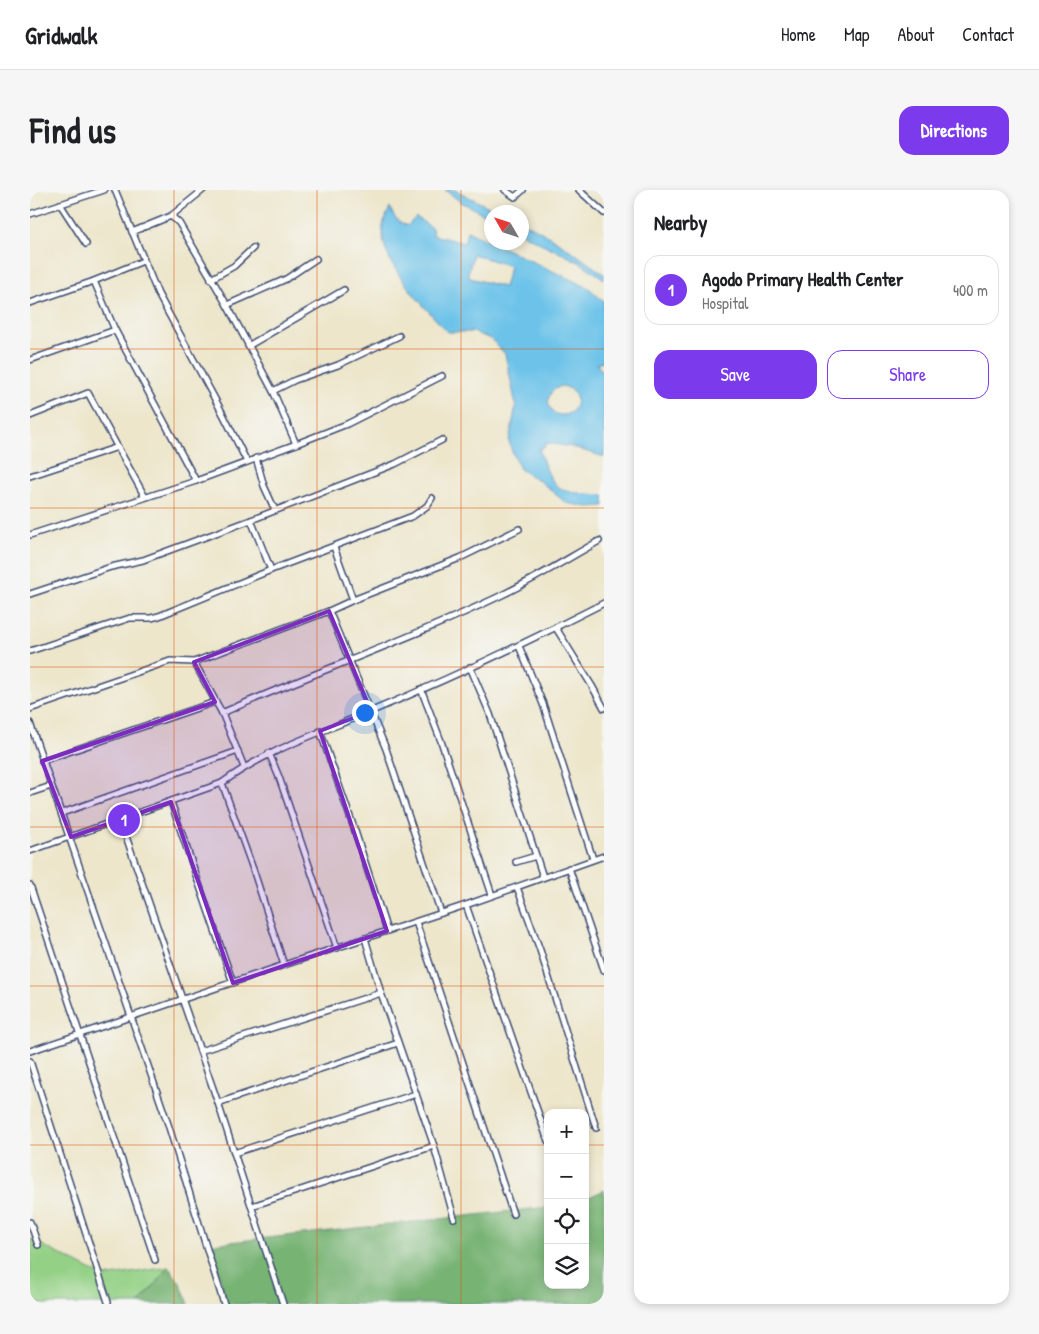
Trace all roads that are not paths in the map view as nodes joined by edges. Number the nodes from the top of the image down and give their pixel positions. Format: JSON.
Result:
{"nodes":[{"id":1,"x":104,"y":190,"type":"edge"},
{"id":2,"x":123,"y":190,"type":"edge"},
{"id":3,"x":204,"y":190,"type":"edge"},
{"id":4,"x":505,"y":190,"type":"edge"},
{"id":5,"x":523,"y":190,"type":"edge"},
{"id":6,"x":579,"y":190,"type":"edge"},
{"id":7,"x":115,"y":192,"type":"edge"},
{"id":8,"x":60,"y":204,"type":"junction"},
{"id":9,"x":604,"y":213,"type":"edge"},
{"id":10,"x":30,"y":214,"type":"edge"},
{"id":11,"x":171,"y":216,"type":"junction"},
{"id":12,"x":132,"y":232,"type":"junction"},
{"id":13,"x":86,"y":244,"type":"dead end"},
{"id":14,"x":253,"y":248,"type":"dead end"},
{"id":15,"x":316,"y":259,"type":"dead end"},
{"id":16,"x":143,"y":261,"type":"junction"},
{"id":17,"x":211,"y":279,"type":"junction"},
{"id":18,"x":94,"y":281,"type":"junction"},
{"id":19,"x":344,"y":290,"type":"dead end"},
{"id":20,"x":30,"y":303,"type":"edge"},
{"id":21,"x":227,"y":306,"type":"junction"},
{"id":22,"x":115,"y":330,"type":"junction"},
{"id":23,"x":399,"y":336,"type":"dead end"},
{"id":24,"x":248,"y":346,"type":"junction"},
{"id":25,"x":30,"y":360,"type":"edge"},
{"id":26,"x":442,"y":376,"type":"dead end"},
{"id":27,"x":272,"y":391,"type":"junction"},
{"id":28,"x":30,"y":416,"type":"edge"},
{"id":29,"x":442,"y":440,"type":"dead end"},
{"id":30,"x":296,"y":444,"type":"junction"},
{"id":31,"x":118,"y":447,"type":"junction"},
{"id":32,"x":256,"y":458,"type":"junction"},
{"id":33,"x":247,"y":462,"type":"junction"},
{"id":34,"x":30,"y":476,"type":"edge"},
{"id":35,"x":196,"y":481,"type":"junction"},
{"id":36,"x":145,"y":497,"type":"junction"},
{"id":37,"x":432,"y":498,"type":"dead end"},
{"id":38,"x":275,"y":510,"type":"junction"},
{"id":39,"x":251,"y":520,"type":"junction"},
{"id":40,"x":519,"y":529,"type":"dead end"},
{"id":41,"x":30,"y":535,"type":"edge"},
{"id":42,"x":599,"y":541,"type":"dead end"},
{"id":43,"x":334,"y":547,"type":"junction"},
{"id":44,"x":271,"y":570,"type":"junction"},
{"id":45,"x":30,"y":594,"type":"edge"},
{"id":46,"x":353,"y":600,"type":"junction"},
{"id":47,"x":604,"y":603,"type":"edge"},
{"id":48,"x":328,"y":611,"type":"junction"},
{"id":49,"x":556,"y":628,"type":"junction"},
{"id":50,"x":519,"y":646,"type":"junction"},
{"id":51,"x":30,"y":651,"type":"edge"},
{"id":52,"x":350,"y":661,"type":"junction"},
{"id":53,"x":194,"y":662,"type":"junction"},
{"id":54,"x":470,"y":667,"type":"junction"},
{"id":55,"x":421,"y":690,"type":"junction"},
{"id":56,"x":215,"y":702,"type":"junction"},
{"id":57,"x":30,"y":708,"type":"edge"},
{"id":58,"x":604,"y":708,"type":"edge"},
{"id":59,"x":371,"y":711,"type":"junction"},
{"id":60,"x":222,"y":714,"type":"junction"},
{"id":61,"x":30,"y":723,"type":"edge"},
{"id":62,"x":320,"y":731,"type":"junction"},
{"id":63,"x":33,"y":739,"type":"edge"},
{"id":64,"x":238,"y":751,"type":"junction"},
{"id":65,"x":269,"y":753,"type":"junction"},
{"id":66,"x":42,"y":761,"type":"junction"},
{"id":67,"x":244,"y":767,"type":"junction"},
{"id":68,"x":222,"y":783,"type":"junction"},
{"id":69,"x":51,"y":786,"type":"junction"},
{"id":70,"x":30,"y":794,"type":"edge"},
{"id":71,"x":171,"y":802,"type":"junction"},
{"id":72,"x":62,"y":813,"type":"junction"},
{"id":73,"x":120,"y":819,"type":"junction"},
{"id":74,"x":70,"y":837,"type":"junction"},
{"id":75,"x":30,"y":851,"type":"edge"},
{"id":76,"x":536,"y":856,"type":"junction"},
{"id":77,"x":604,"y":856,"type":"edge"},
{"id":78,"x":594,"y":859,"type":"junction"},
{"id":79,"x":516,"y":862,"type":"dead end"},
{"id":80,"x":569,"y":868,"type":"junction"},
{"id":81,"x":543,"y":877,"type":"junction"},
{"id":82,"x":30,"y":885,"type":"edge"},
{"id":83,"x":517,"y":887,"type":"junction"},
{"id":84,"x":492,"y":895,"type":"junction"},
{"id":85,"x":466,"y":905,"type":"junction"},
{"id":86,"x":441,"y":913,"type":"junction"},
{"id":87,"x":416,"y":922,"type":"junction"},
{"id":88,"x":387,"y":931,"type":"junction"},
{"id":89,"x":364,"y":938,"type":"junction"},
{"id":90,"x":337,"y":948,"type":"junction"},
{"id":91,"x":284,"y":965,"type":"junction"},
{"id":92,"x":604,"y":970,"type":"edge"},
{"id":93,"x":233,"y":983,"type":"junction"},
{"id":94,"x":381,"y":993,"type":"junction"},
{"id":95,"x":182,"y":1000,"type":"junction"},
{"id":96,"x":133,"y":1017,"type":"junction"},
{"id":97,"x":81,"y":1034,"type":"junction"},
{"id":98,"x":398,"y":1043,"type":"junction"},
{"id":99,"x":30,"y":1051,"type":"edge"},
{"id":100,"x":200,"y":1051,"type":"junction"},
{"id":101,"x":30,"y":1061,"type":"edge"},
{"id":102,"x":416,"y":1094,"type":"junction"},
{"id":103,"x":218,"y":1103,"type":"junction"},
{"id":104,"x":596,"y":1128,"type":"dead end"},
{"id":105,"x":544,"y":1130,"type":"edge"},
{"id":106,"x":434,"y":1146,"type":"junction"},
{"id":107,"x":234,"y":1153,"type":"junction"},
{"id":108,"x":252,"y":1206,"type":"junction"},
{"id":109,"x":513,"y":1214,"type":"dead end"},
{"id":110,"x":454,"y":1218,"type":"dead end"},
{"id":111,"x":30,"y":1222,"type":"edge"},
{"id":112,"x":38,"y":1245,"type":"dead end"},
{"id":113,"x":155,"y":1260,"type":"dead end"},
{"id":114,"x":108,"y":1302,"type":"dead end"},
{"id":115,"x":224,"y":1304,"type":"edge"},
{"id":116,"x":282,"y":1304,"type":"edge"}],
"edges":[{"from":1,"to":8,"type":"street"},
{"from":2,"to":7,"type":"street"},
{"from":3,"to":11,"type":"street"},
{"from":4,"to":5,"type":"street"},
{"from":6,"to":9,"type":"street"},
{"from":7,"to":12,"type":"street"},
{"from":8,"to":10,"type":"street"},
{"from":8,"to":13,"type":"street"},
{"from":11,"to":12,"type":"street"},
{"from":11,"to":17,"type":"street"},
{"from":12,"to":16,"type":"street"},
{"from":14,"to":17,"type":"street"},
{"from":15,"to":21,"type":"street"},
{"from":16,"to":18,"type":"street"},
{"from":16,"to":33,"type":"street"},
{"from":17,"to":21,"type":"street"},
{"from":18,"to":20,"type":"street"},
{"from":18,"to":22,"type":"street"},
{"from":19,"to":24,"type":"street"},
{"from":21,"to":24,"type":"street"},
{"from":22,"to":25,"type":"street"},
{"from":22,"to":35,"type":"street"},
{"from":23,"to":27,"type":"street"},
{"from":24,"to":27,"type":"street"},
{"from":26,"to":30,"type":"street"},
{"from":27,"to":30,"type":"street"},
{"from":28,"to":31,"type":"street"},
{"from":29,"to":38,"type":"street"},
{"from":30,"to":32,"type":"street"},
{"from":31,"to":34,"type":"street"},
{"from":31,"to":36,"type":"street"},
{"from":32,"to":33,"type":"street"},
{"from":32,"to":38,"type":"street"},
{"from":33,"to":35,"type":"street"},
{"from":35,"to":36,"type":"street"},
{"from":36,"to":41,"type":"street"},
{"from":37,"to":43,"type":"street"},
{"from":38,"to":39,"type":"street"},
{"from":39,"to":44,"type":"street"},
{"from":39,"to":45,"type":"street"},
{"from":40,"to":46,"type":"street"},
{"from":42,"to":52,"type":"street"},
{"from":43,"to":44,"type":"street"},
{"from":43,"to":46,"type":"street"},
{"from":44,"to":51,"type":"street"},
{"from":46,"to":48,"type":"street"},
{"from":47,"to":49,"type":"street"},
{"from":48,"to":52,"type":"street"},
{"from":48,"to":53,"type":"street"},
{"from":49,"to":50,"type":"street"},
{"from":49,"to":58,"type":"street"},
{"from":50,"to":54,"type":"street"},
{"from":50,"to":78,"type":"street"},
{"from":52,"to":59,"type":"street"},
{"from":52,"to":60,"type":"street"},
{"from":53,"to":56,"type":"street"},
{"from":53,"to":57,"type":"street"},
{"from":54,"to":55,"type":"street"},
{"from":54,"to":76,"type":"street"},
{"from":55,"to":59,"type":"street"},
{"from":55,"to":84,"type":"street"},
{"from":56,"to":60,"type":"street"},
{"from":56,"to":66,"type":"street"},
{"from":59,"to":62,"type":"street"},
{"from":59,"to":86,"type":"street"},
{"from":60,"to":64,"type":"street"},
{"from":61,"to":63,"type":"street"},
{"from":62,"to":65,"type":"street"},
{"from":62,"to":88,"type":"street"},
{"from":63,"to":66,"type":"street"},
{"from":64,"to":67,"type":"street"},
{"from":64,"to":72,"type":"street"},
{"from":65,"to":67,"type":"street"},
{"from":65,"to":90,"type":"street"},
{"from":66,"to":69,"type":"street"},
{"from":67,"to":68,"type":"street"},
{"from":68,"to":71,"type":"street"},
{"from":68,"to":91,"type":"street"},
{"from":69,"to":70,"type":"street"},
{"from":69,"to":72,"type":"street"},
{"from":71,"to":73,"type":"street"},
{"from":71,"to":93,"type":"street"},
{"from":72,"to":74,"type":"street"},
{"from":73,"to":74,"type":"street"},
{"from":73,"to":95,"type":"street"},
{"from":74,"to":75,"type":"street"},
{"from":74,"to":96,"type":"street"},
{"from":76,"to":79,"type":"street"},
{"from":76,"to":81,"type":"street"},
{"from":77,"to":78,"type":"street"},
{"from":78,"to":80,"type":"street"},
{"from":80,"to":81,"type":"street"},
{"from":80,"to":92,"type":"street"},
{"from":81,"to":83,"type":"street"},
{"from":82,"to":97,"type":"street"},
{"from":83,"to":84,"type":"street"},
{"from":83,"to":104,"type":"street"},
{"from":84,"to":85,"type":"street"},
{"from":85,"to":86,"type":"street"},
{"from":85,"to":105,"type":"street"},
{"from":86,"to":87,"type":"street"},
{"from":87,"to":88,"type":"street"},
{"from":87,"to":109,"type":"street"},
{"from":88,"to":89,"type":"street"},
{"from":89,"to":90,"type":"street"},
{"from":89,"to":94,"type":"street"},
{"from":90,"to":91,"type":"street"},
{"from":91,"to":93,"type":"street"},
{"from":93,"to":95,"type":"street"},
{"from":94,"to":98,"type":"street"},
{"from":94,"to":100,"type":"street"},
{"from":95,"to":96,"type":"street"},
{"from":95,"to":100,"type":"street"},
{"from":96,"to":97,"type":"street"},
{"from":96,"to":115,"type":"street"},
{"from":97,"to":99,"type":"street"},
{"from":97,"to":113,"type":"street"},
{"from":98,"to":102,"type":"street"},
{"from":98,"to":103,"type":"street"},
{"from":100,"to":103,"type":"street"},
{"from":101,"to":114,"type":"street"},
{"from":102,"to":106,"type":"street"},
{"from":102,"to":107,"type":"street"},
{"from":103,"to":107,"type":"street"},
{"from":106,"to":108,"type":"street"},
{"from":106,"to":110,"type":"street"},
{"from":107,"to":108,"type":"street"},
{"from":108,"to":116,"type":"street"},
{"from":111,"to":112,"type":"street"}]}
